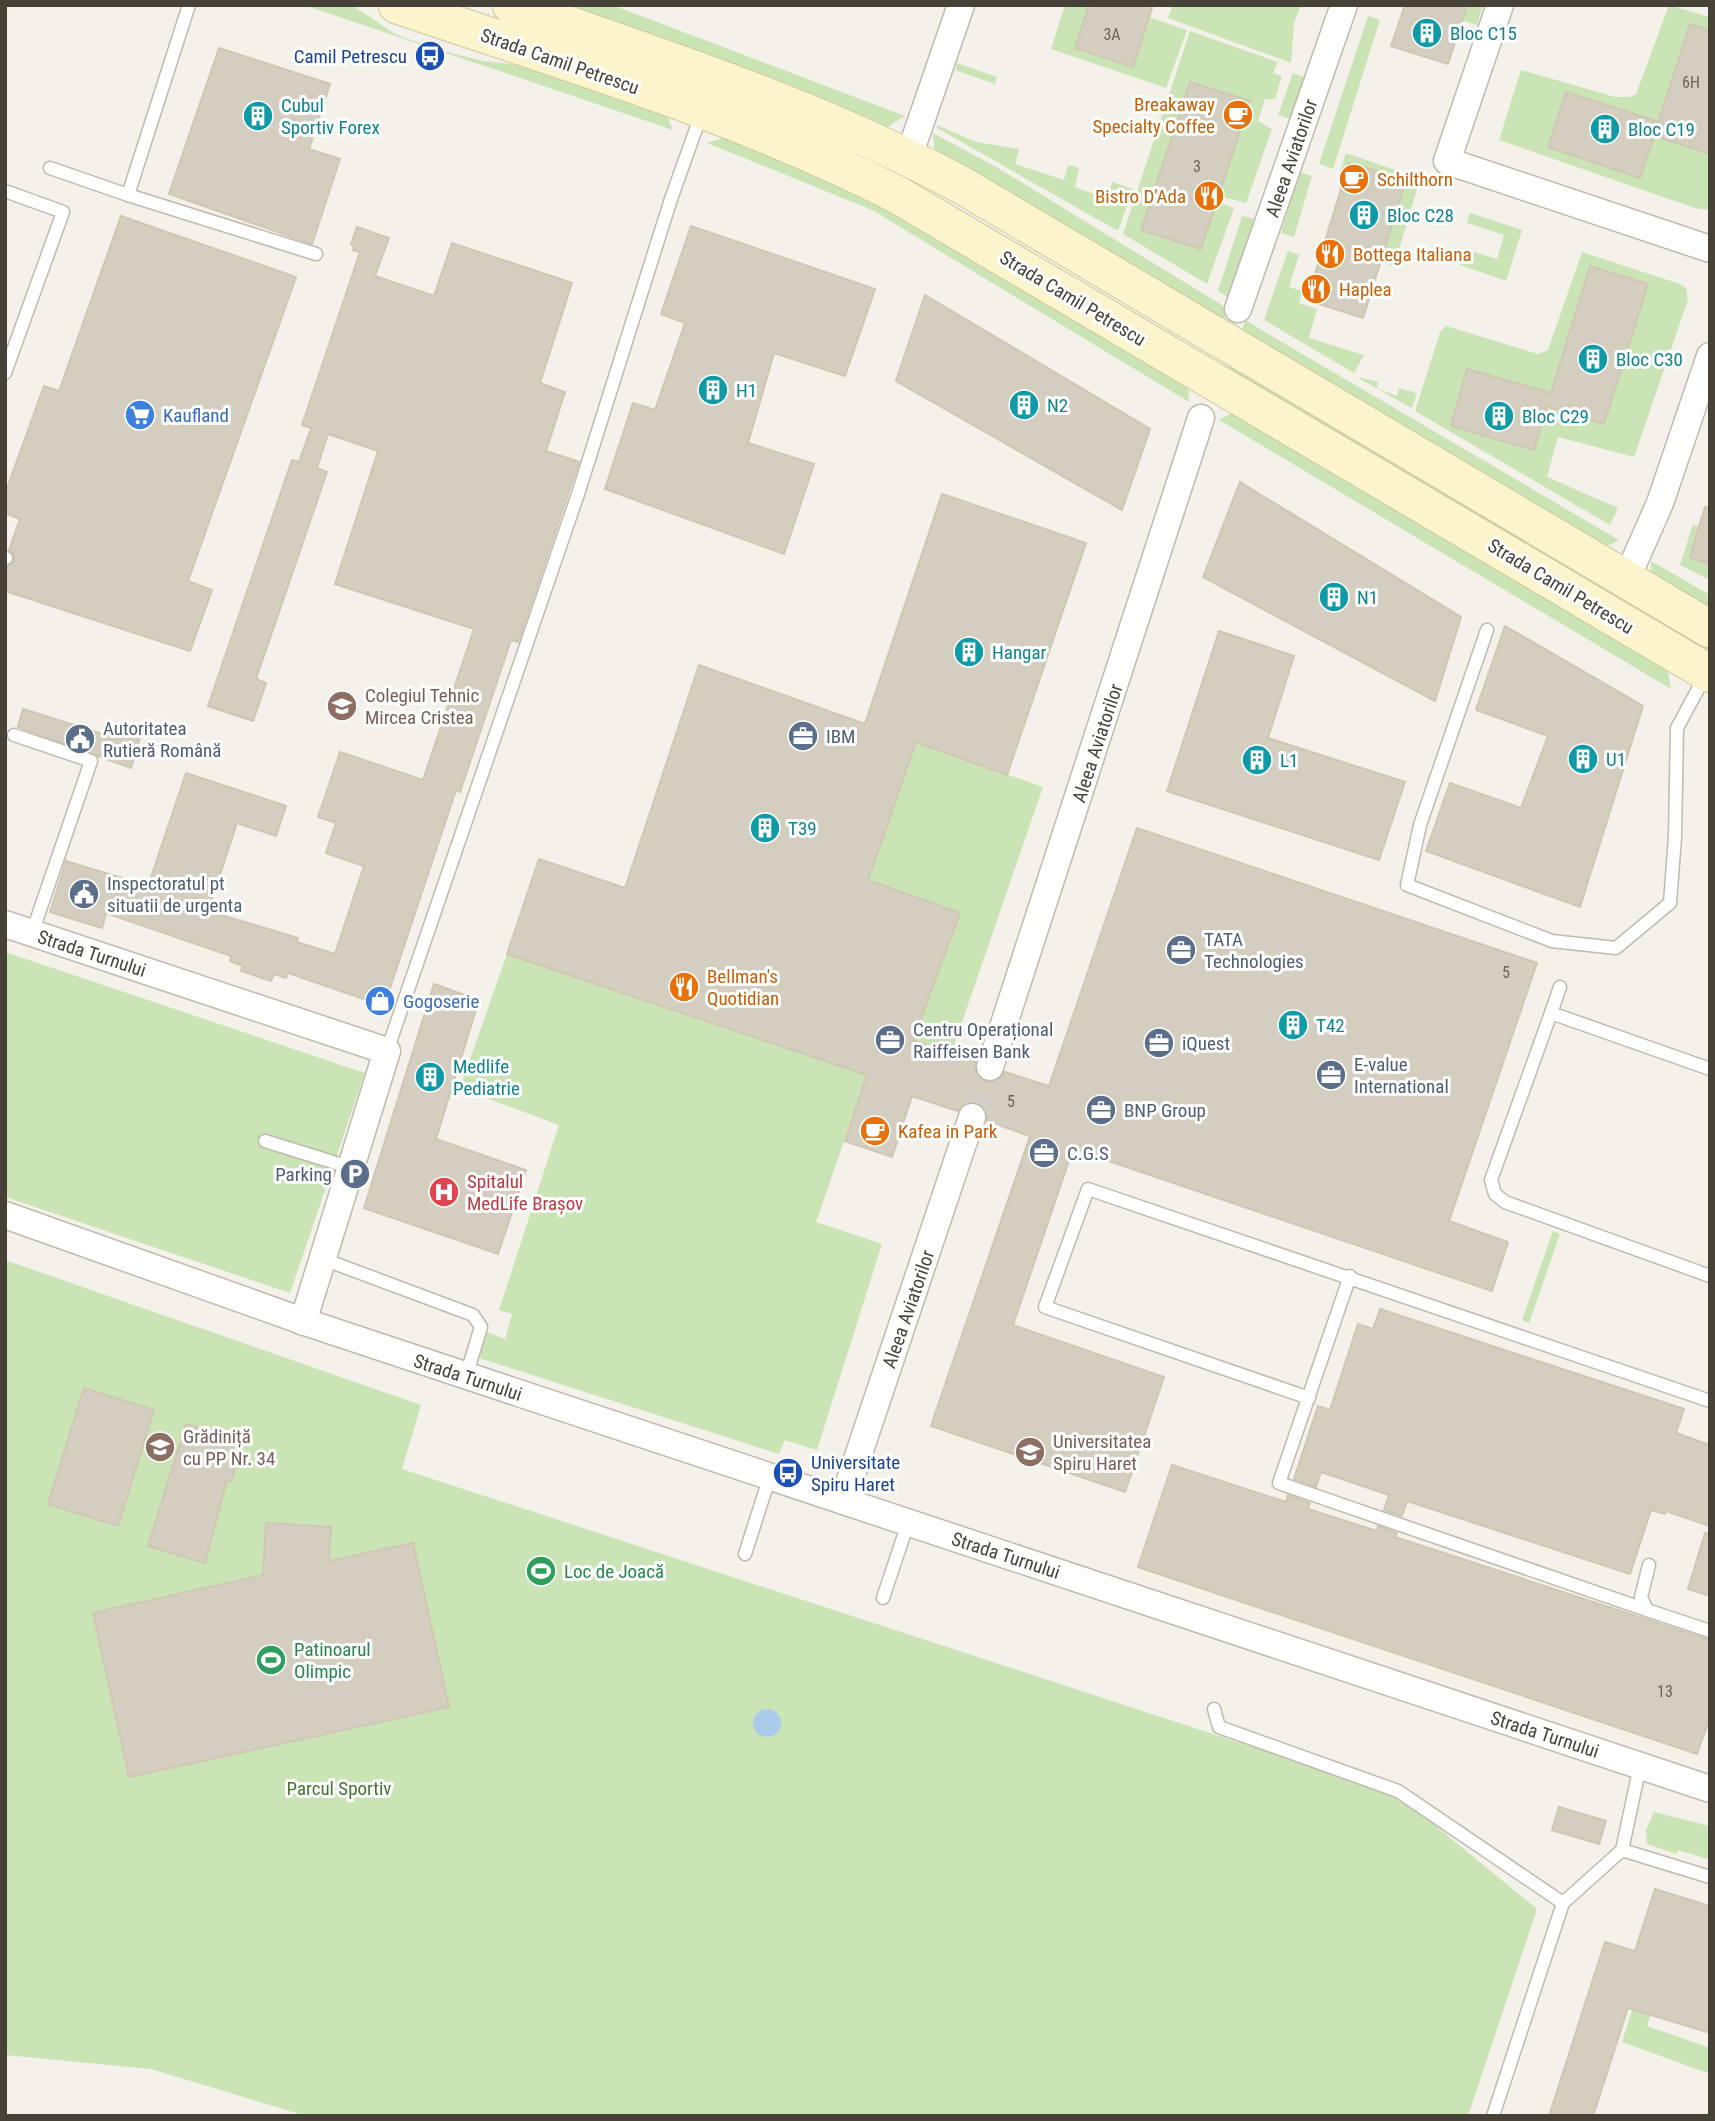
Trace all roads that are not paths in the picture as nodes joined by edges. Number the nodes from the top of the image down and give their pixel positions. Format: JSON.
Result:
{"nodes":[{"id":1,"x":189,"y":5,"type":"edge"},
{"id":2,"x":397,"y":5,"type":"edge"},
{"id":3,"x":511,"y":5,"type":"edge"},
{"id":4,"x":961,"y":5,"type":"edge"},
{"id":5,"x":1343,"y":5,"type":"edge"},
{"id":6,"x":1500,"y":5,"type":"edge"},
{"id":7,"x":703,"y":110,"type":"junction"},
{"id":8,"x":909,"y":156,"type":"junction"},
{"id":9,"x":50,"y":168,"type":"dead end"},
{"id":10,"x":5,"y":191,"type":"edge"},
{"id":11,"x":128,"y":195,"type":"junction"},
{"id":12,"x":1710,"y":249,"type":"edge"},
{"id":13,"x":316,"y":254,"type":"dead end"},
{"id":14,"x":1238,"y":309,"type":"dead end"},
{"id":15,"x":1710,"y":356,"type":"edge"},
{"id":16,"x":5,"y":373,"type":"edge"},
{"id":17,"x":1201,"y":418,"type":"dead end"},
{"id":18,"x":1626,"y":580,"type":"junction"},
{"id":19,"x":1710,"y":629,"type":"edge"},
{"id":20,"x":1487,"y":630,"type":"dead end"},
{"id":21,"x":1708,"y":673,"type":"edge"},
{"id":22,"x":14,"y":735,"type":"dead end"},
{"id":23,"x":5,"y":924,"type":"edge"},
{"id":24,"x":32,"y":933,"type":"junction"},
{"id":25,"x":1560,"y":987,"type":"dead end"},
{"id":26,"x":1551,"y":1013,"type":"junction"},
{"id":27,"x":387,"y":1051,"type":"junction"},
{"id":28,"x":990,"y":1067,"type":"tunnel mouth"},
{"id":29,"x":1710,"y":1069,"type":"edge"},
{"id":30,"x":972,"y":1117,"type":"tunnel mouth"},
{"id":31,"x":265,"y":1141,"type":"dead end"},
{"id":32,"x":352,"y":1169,"type":"junction"},
{"id":33,"x":5,"y":1215,"type":"edge"},
{"id":34,"x":323,"y":1259,"type":"junction"},
{"id":35,"x":1350,"y":1276,"type":"junction"},
{"id":36,"x":1710,"y":1276,"type":"edge"},
{"id":37,"x":303,"y":1322,"type":"junction"},
{"id":38,"x":466,"y":1376,"type":"junction"},
{"id":39,"x":1309,"y":1398,"type":"junction"},
{"id":40,"x":1710,"y":1401,"type":"edge"},
{"id":41,"x":769,"y":1476,"type":"junction"},
{"id":42,"x":843,"y":1501,"type":"junction"},
{"id":43,"x":908,"y":1523,"type":"junction"},
{"id":44,"x":745,"y":1554,"type":"dead end"},
{"id":45,"x":1649,"y":1565,"type":"dead end"},
{"id":46,"x":883,"y":1598,"type":"dead end"},
{"id":47,"x":1647,"y":1610,"type":"junction"},
{"id":48,"x":1710,"y":1631,"type":"edge"},
{"id":49,"x":1214,"y":1709,"type":"dead end"},
{"id":50,"x":1640,"y":1766,"type":"junction"},
{"id":51,"x":1710,"y":1789,"type":"edge"},
{"id":52,"x":1622,"y":1850,"type":"junction"},
{"id":53,"x":1710,"y":1877,"type":"edge"},
{"id":54,"x":1563,"y":1903,"type":"junction"},
{"id":55,"x":1493,"y":2116,"type":"edge"}],
"edges":[{"from":1,"to":11,"type":"lane"},
{"from":2,"to":7,"type":"street","name":"Strada Camil Petrescu"},
{"from":3,"to":8,"type":"street","name":"Strada Camil Petrescu"},
{"from":4,"to":8,"type":"street"},
{"from":5,"to":14,"type":"street","name":"Aleea Aviatorilor"},
{"from":6,"to":12,"type":"street"},
{"from":7,"to":21,"type":"street","name":"Strada Camil Petrescu"},
{"from":7,"to":27,"type":"lane"},
{"from":8,"to":18,"type":"street","name":"Strada Camil Petrescu"},
{"from":9,"to":11,"type":"lane"},
{"from":10,"to":16,"type":"lane"},
{"from":11,"to":13,"type":"lane"},
{"from":15,"to":18,"type":"street"},
{"from":17,"to":28,"type":"street","name":"Aleea Aviatorilor"},
{"from":18,"to":19,"type":"street","name":"Strada Camil Petrescu"},
{"from":20,"to":21,"type":"lane"},
{"from":22,"to":24,"type":"lane"},
{"from":23,"to":24,"type":"street","name":"Strada Turnului"},
{"from":24,"to":27,"type":"street","name":"Strada Turnului"},
{"from":25,"to":26,"type":"lane"},
{"from":26,"to":29,"type":"lane"},
{"from":26,"to":36,"type":"lane"},
{"from":27,"to":32,"type":"street"},
{"from":30,"to":42,"type":"street","name":"Aleea Aviatorilor"},
{"from":31,"to":32,"type":"lane"},
{"from":32,"to":34,"type":"street"},
{"from":33,"to":37,"type":"street","name":"Strada Turnului"},
{"from":34,"to":37,"type":"street"},
{"from":34,"to":38,"type":"lane"},
{"from":35,"to":39,"type":"lane"},
{"from":35,"to":39,"type":"lane"},
{"from":35,"to":40,"type":"lane"},
{"from":37,"to":38,"type":"street","name":"Strada Turnului"},
{"from":38,"to":41,"type":"street","name":"Strada Turnului"},
{"from":39,"to":47,"type":"lane"},
{"from":41,"to":42,"type":"street","name":"Strada Turnului"},
{"from":41,"to":44,"type":"lane"},
{"from":42,"to":43,"type":"street","name":"Strada Turnului"},
{"from":43,"to":46,"type":"lane"},
{"from":43,"to":50,"type":"street","name":"Strada Turnului"},
{"from":45,"to":47,"type":"lane"},
{"from":47,"to":48,"type":"lane"},
{"from":49,"to":54,"type":"lane"},
{"from":50,"to":51,"type":"street","name":"Strada Turnului"},
{"from":50,"to":52,"type":"lane"},
{"from":52,"to":53,"type":"lane"},
{"from":52,"to":54,"type":"lane"},
{"from":54,"to":55,"type":"lane"}]}
